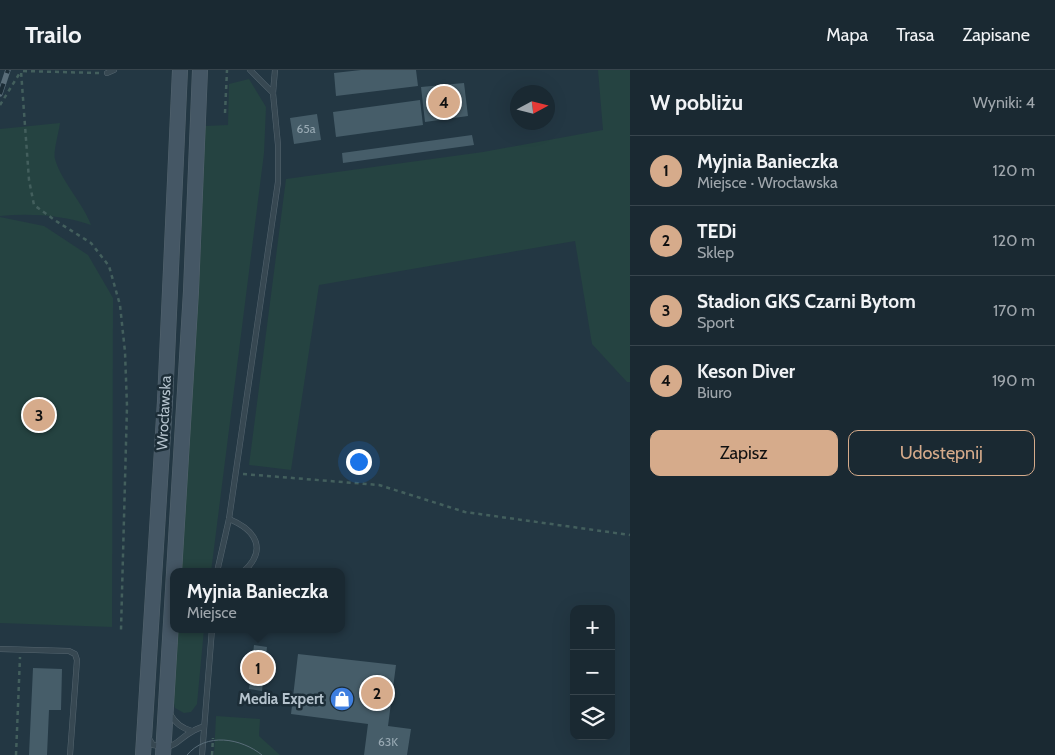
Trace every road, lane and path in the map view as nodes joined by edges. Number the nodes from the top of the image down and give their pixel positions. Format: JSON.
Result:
{"nodes":[{"id":1,"x":114,"y":70,"type":"edge"},
{"id":2,"x":180,"y":70,"type":"edge"},
{"id":3,"x":200,"y":70,"type":"edge"},
{"id":4,"x":227,"y":70,"type":"edge"},
{"id":5,"x":250,"y":70,"type":"edge"},
{"id":6,"x":275,"y":70,"type":"edge"},
{"id":7,"x":21,"y":71,"type":"edge"},
{"id":8,"x":107,"y":73,"type":"joint"},
{"id":9,"x":273,"y":93,"type":"junction"},
{"id":10,"x":0,"y":105,"type":"edge"},
{"id":11,"x":225,"y":113,"type":"dead end"},
{"id":12,"x":236,"y":474,"type":"junction"},
{"id":13,"x":230,"y":519,"type":"junction"},
{"id":14,"x":630,"y":535,"type":"edge"},
{"id":15,"x":174,"y":568,"type":"edge"},
{"id":16,"x":218,"y":568,"type":"edge"},
{"id":17,"x":247,"y":568,"type":"edge"},
{"id":18,"x":121,"y":630,"type":"dead end"},
{"id":19,"x":170,"y":633,"type":"edge"},
{"id":20,"x":212,"y":633,"type":"edge"},
{"id":21,"x":0,"y":650,"type":"edge"},
{"id":22,"x":20,"y":650,"type":"junction"},
{"id":23,"x":166,"y":706,"type":"junction"},
{"id":24,"x":204,"y":726,"type":"junction"},
{"id":25,"x":144,"y":730,"type":"junction"},
{"id":26,"x":192,"y":731,"type":"junction"},
{"id":27,"x":163,"y":751,"type":"edge"},
{"id":28,"x":16,"y":755,"type":"edge"},
{"id":29,"x":70,"y":755,"type":"edge"},
{"id":30,"x":143,"y":755,"type":"edge"},
{"id":31,"x":202,"y":755,"type":"edge"}],
"edges":[{"from":1,"to":8,"type":"lane"},
{"from":2,"to":25,"type":"main road","name":"Wrocławska"},
{"from":3,"to":15,"type":"main road","name":"Wrocławska"},
{"from":4,"to":11,"type":"path"},
{"from":5,"to":9,"type":"lane"},
{"from":6,"to":9,"type":"lane"},
{"from":7,"to":8,"type":"path"},
{"from":7,"to":10,"type":"path"},
{"from":7,"to":18,"type":"path"},
{"from":9,"to":12,"type":"lane"},
{"from":12,"to":13,"type":"lane"},
{"from":12,"to":14,"type":"path"},
{"from":13,"to":16,"type":"lane"},
{"from":13,"to":17,"type":"lane"},
{"from":19,"to":23,"type":"main road","name":"Wrocławska"},
{"from":20,"to":24,"type":"lane"},
{"from":21,"to":22,"type":"lane"},
{"from":22,"to":28,"type":"path"},
{"from":22,"to":29,"type":"lane"},
{"from":23,"to":26,"type":"lane"},
{"from":23,"to":27,"type":"main road","name":"Wrocławska"},
{"from":24,"to":26,"type":"lane"},
{"from":24,"to":31,"type":"lane"},
{"from":25,"to":27,"type":"lane"},
{"from":25,"to":30,"type":"main road","name":"Wrocławska"},
{"from":26,"to":27,"type":"lane"}]}
